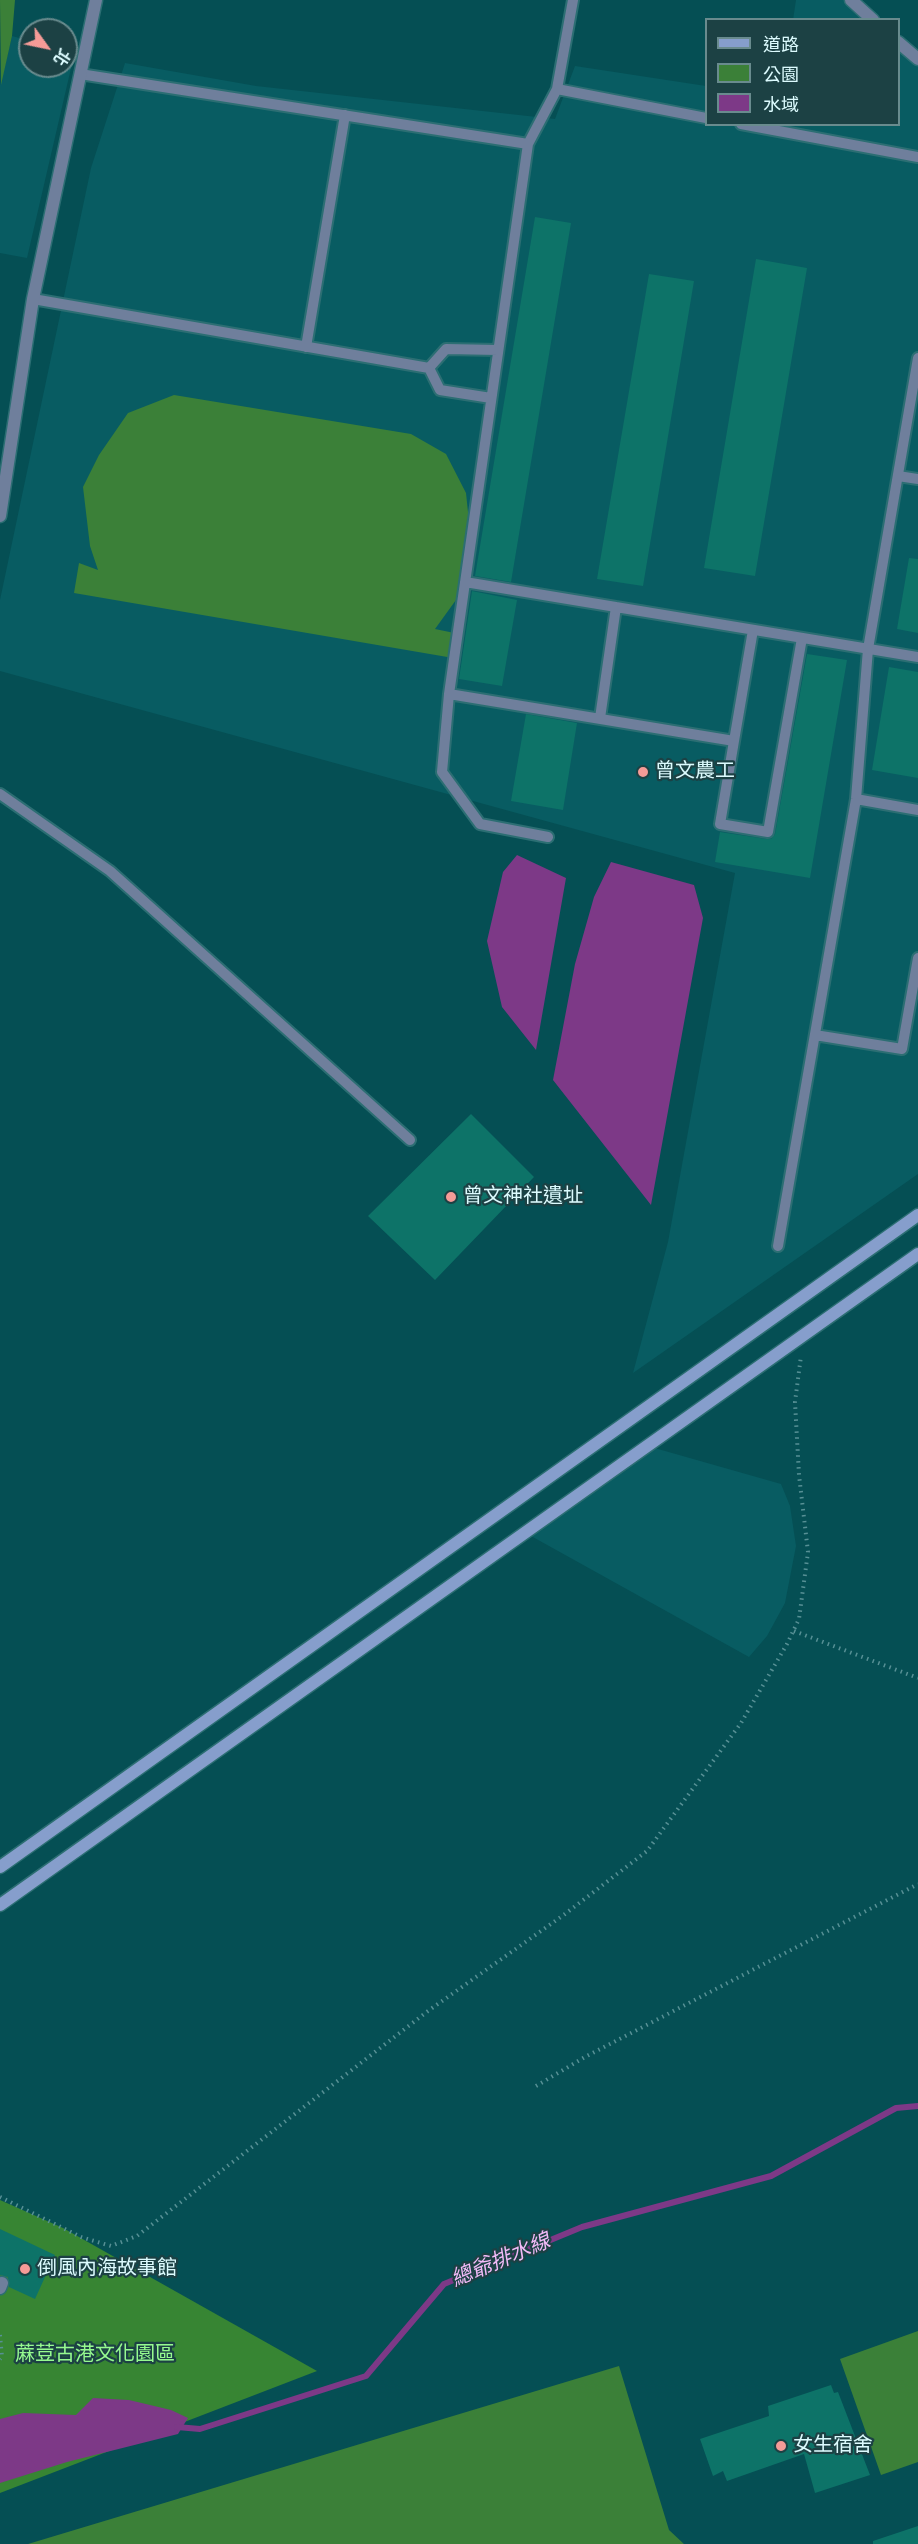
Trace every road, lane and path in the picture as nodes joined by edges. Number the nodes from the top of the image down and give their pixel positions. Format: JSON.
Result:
{"nodes":[{"id":1,"x":96,"y":0,"type":"edge"},
{"id":2,"x":573,"y":0,"type":"edge"},
{"id":3,"x":851,"y":0,"type":"edge"},
{"id":4,"x":871,"y":18,"type":"edge"},
{"id":5,"x":900,"y":44,"type":"edge"},
{"id":6,"x":918,"y":59,"type":"edge"},
{"id":7,"x":80,"y":74,"type":"junction"},
{"id":8,"x":557,"y":89,"type":"junction"},
{"id":9,"x":345,"y":115,"type":"junction"},
{"id":10,"x":705,"y":118,"type":"edge"},
{"id":11,"x":752,"y":126,"type":"edge"},
{"id":12,"x":528,"y":144,"type":"junction"},
{"id":13,"x":918,"y":157,"type":"edge"},
{"id":14,"x":33,"y":299,"type":"junction"},
{"id":15,"x":306,"y":347,"type":"junction"},
{"id":16,"x":498,"y":350,"type":"junction"},
{"id":17,"x":918,"y":358,"type":"edge"},
{"id":18,"x":429,"y":368,"type":"junction"},
{"id":19,"x":491,"y":398,"type":"junction"},
{"id":20,"x":898,"y":476,"type":"junction"},
{"id":21,"x":918,"y":479,"type":"edge"},
{"id":22,"x":0,"y":516,"type":"edge"},
{"id":23,"x":465,"y":582,"type":"junction"},
{"id":24,"x":616,"y":607,"type":"junction"},
{"id":25,"x":753,"y":630,"type":"junction"},
{"id":26,"x":802,"y":638,"type":"junction"},
{"id":27,"x":868,"y":649,"type":"junction"},
{"id":28,"x":918,"y":657,"type":"edge"},
{"id":29,"x":449,"y":694,"type":"junction"},
{"id":30,"x":600,"y":718,"type":"junction"},
{"id":31,"x":734,"y":741,"type":"junction"},
{"id":32,"x":0,"y":794,"type":"edge"},
{"id":33,"x":856,"y":799,"type":"junction"},
{"id":34,"x":918,"y":810,"type":"edge"},
{"id":35,"x":548,"y":837,"type":"dead end"},
{"id":36,"x":918,"y":958,"type":"edge"},
{"id":37,"x":913,"y":1017,"type":"edge"},
{"id":38,"x":815,"y":1035,"type":"junction"},
{"id":39,"x":410,"y":1140,"type":"dead end"},
{"id":40,"x":918,"y":1215,"type":"edge"},
{"id":41,"x":778,"y":1246,"type":"dead end"},
{"id":42,"x":918,"y":1254,"type":"edge"},
{"id":43,"x":812,"y":1331,"type":"junction"},
{"id":44,"x":794,"y":1631,"type":"junction"},
{"id":45,"x":918,"y":1678,"type":"edge"},
{"id":46,"x":25,"y":1849,"type":"junction"},
{"id":47,"x":0,"y":1857,"type":"edge"},
{"id":48,"x":0,"y":1867,"type":"edge"},
{"id":49,"x":918,"y":1884,"type":"edge"},
{"id":50,"x":0,"y":1905,"type":"edge"},
{"id":51,"x":536,"y":2086,"type":"dead end"},
{"id":52,"x":0,"y":2197,"type":"edge"},
{"id":53,"x":0,"y":2335,"type":"edge"},
{"id":54,"x":0,"y":2359,"type":"edge"}],
"edges":[{"from":1,"to":7,"type":"street"},
{"from":2,"to":8,"type":"lane"},
{"from":3,"to":4,"type":"street"},
{"from":5,"to":6,"type":"street"},
{"from":7,"to":9,"type":"lane"},
{"from":7,"to":14,"type":"street"},
{"from":8,"to":10,"type":"lane"},
{"from":8,"to":12,"type":"lane"},
{"from":9,"to":12,"type":"lane"},
{"from":9,"to":15,"type":"lane"},
{"from":11,"to":13,"type":"lane"},
{"from":12,"to":16,"type":"lane"},
{"from":14,"to":15,"type":"lane"},
{"from":14,"to":22,"type":"street"},
{"from":15,"to":18,"type":"lane"},
{"from":16,"to":18,"type":"lane"},
{"from":16,"to":19,"type":"lane"},
{"from":17,"to":20,"type":"lane"},
{"from":18,"to":19,"type":"lane"},
{"from":19,"to":23,"type":"lane"},
{"from":20,"to":21,"type":"lane"},
{"from":20,"to":27,"type":"lane"},
{"from":23,"to":24,"type":"lane"},
{"from":23,"to":29,"type":"lane"},
{"from":24,"to":25,"type":"lane"},
{"from":24,"to":30,"type":"lane"},
{"from":25,"to":26,"type":"lane"},
{"from":25,"to":31,"type":"lane"},
{"from":26,"to":27,"type":"lane"},
{"from":26,"to":31,"type":"lane"},
{"from":27,"to":28,"type":"lane"},
{"from":27,"to":33,"type":"lane"},
{"from":29,"to":30,"type":"lane"},
{"from":29,"to":35,"type":"lane"},
{"from":30,"to":31,"type":"lane"},
{"from":32,"to":39,"type":"lane"},
{"from":33,"to":34,"type":"lane"},
{"from":33,"to":38,"type":"lane"},
{"from":36,"to":37,"type":"lane"},
{"from":37,"to":38,"type":"lane"},
{"from":38,"to":41,"type":"lane"},
{"from":40,"to":46,"type":"main road"},
{"from":42,"to":43,"type":"main road"},
{"from":43,"to":44,"type":"path"},
{"from":43,"to":50,"type":"main road"},
{"from":44,"to":45,"type":"path"},
{"from":44,"to":52,"type":"path"},
{"from":46,"to":47,"type":"main road"},
{"from":46,"to":48,"type":"main road"},
{"from":49,"to":51,"type":"path"},
{"from":53,"to":54,"type":"path"}]}
